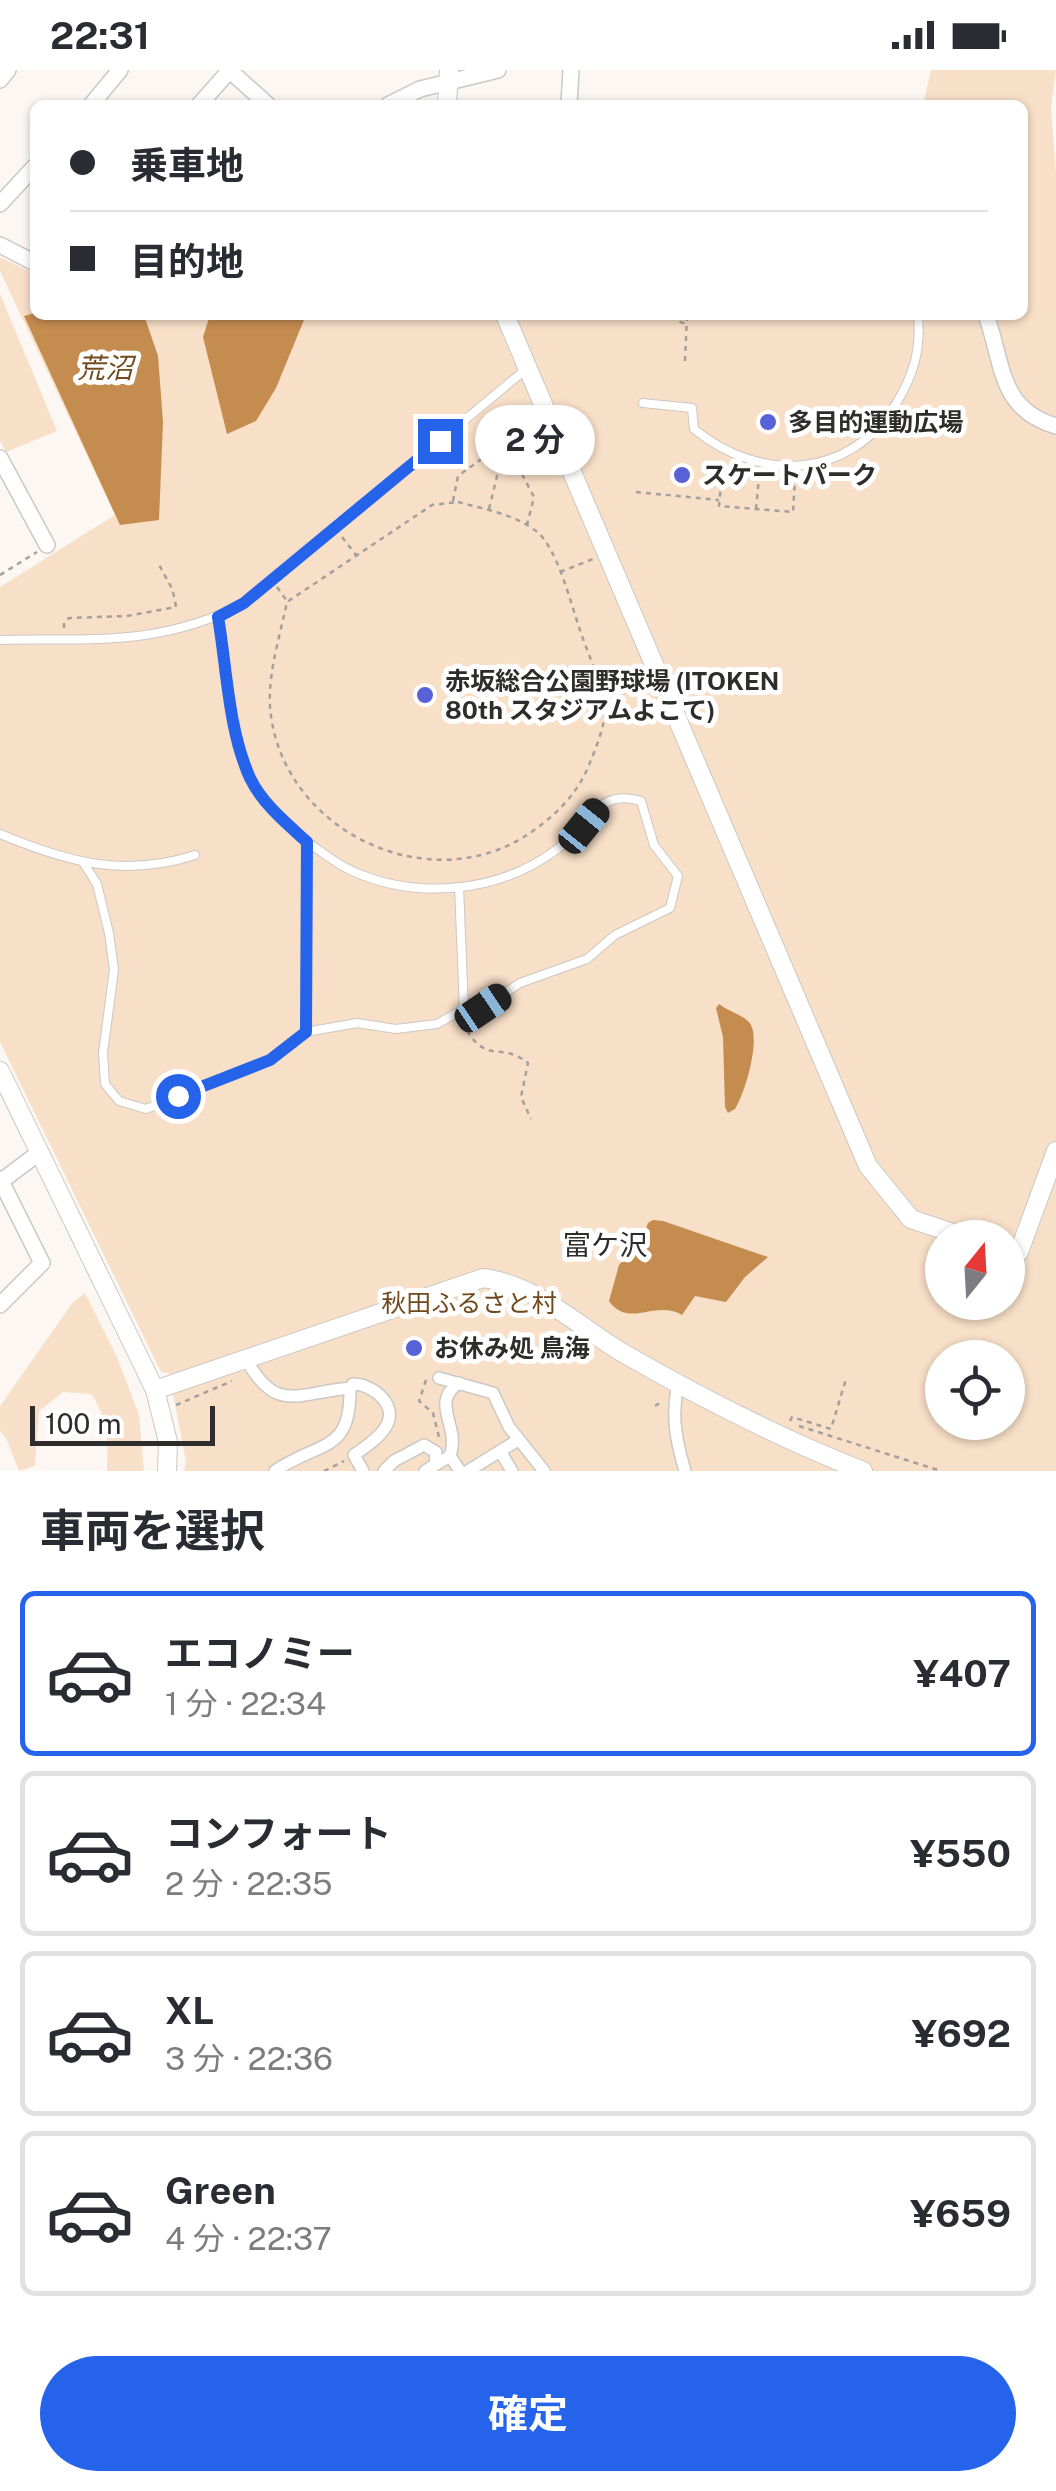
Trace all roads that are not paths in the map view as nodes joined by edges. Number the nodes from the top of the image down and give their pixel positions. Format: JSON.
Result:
{"nodes":[{"id":1,"x":8,"y":70,"type":"edge"},
{"id":2,"x":120,"y":70,"type":"edge"},
{"id":3,"x":230,"y":70,"type":"edge"},
{"id":4,"x":498,"y":70,"type":"edge"},
{"id":5,"x":571,"y":70,"type":"edge"},
{"id":6,"x":449,"y":76,"type":"edge"},
{"id":7,"x":0,"y":80,"type":"edge"},
{"id":8,"x":95,"y":100,"type":"edge"},
{"id":9,"x":203,"y":100,"type":"edge"},
{"id":10,"x":263,"y":100,"type":"edge"},
{"id":11,"x":398,"y":100,"type":"edge"},
{"id":12,"x":568,"y":100,"type":"edge"},
{"id":13,"x":30,"y":171,"type":"edge"},
{"id":14,"x":0,"y":204,"type":"edge"},
{"id":15,"x":0,"y":245,"type":"edge"},
{"id":16,"x":30,"y":260,"type":"edge"},
{"id":17,"x":507,"y":320,"type":"edge"},
{"id":18,"x":918,"y":320,"type":"edge"},
{"id":19,"x":988,"y":320,"type":"edge"},
{"id":20,"x":529,"y":366,"type":"junction"},
{"id":21,"x":643,"y":403,"type":"dead end"},
{"id":22,"x":1056,"y":426,"type":"edge"},
{"id":23,"x":0,"y":458,"type":"edge"},
{"id":24,"x":5,"y":478,"type":"edge"},
{"id":25,"x":47,"y":545,"type":"road end"},
{"id":26,"x":218,"y":617,"type":"junction"},
{"id":27,"x":0,"y":640,"type":"edge"},
{"id":28,"x":0,"y":834,"type":"edge"},
{"id":29,"x":307,"y":842,"type":"junction"},
{"id":30,"x":195,"y":855,"type":"dead end"},
{"id":31,"x":83,"y":862,"type":"junction"},
{"id":32,"x":459,"y":887,"type":"junction"},
{"id":33,"x":461,"y":1011,"type":"junction"},
{"id":34,"x":306,"y":1032,"type":"junction"},
{"id":35,"x":0,"y":1071,"type":"edge"},
{"id":36,"x":1056,"y":1151,"type":"edge"},
{"id":37,"x":40,"y":1152,"type":"junction"},
{"id":38,"x":0,"y":1181,"type":"edge"},
{"id":39,"x":925,"y":1224,"type":"edge"},
{"id":40,"x":1025,"y":1238,"type":"edge"},
{"id":41,"x":0,"y":1305,"type":"edge"},
{"id":42,"x":250,"y":1366,"type":"junction"},
{"id":43,"x":433,"y":1378,"type":"road end"},
{"id":44,"x":460,"y":1382,"type":"junction"},
{"id":45,"x":678,"y":1384,"type":"junction"},
{"id":46,"x":350,"y":1388,"type":"junction"},
{"id":47,"x":155,"y":1390,"type":"junction"},
{"id":48,"x":518,"y":1440,"type":"junction"},
{"id":49,"x":500,"y":1452,"type":"junction"},
{"id":50,"x":450,"y":1456,"type":"junction"},
{"id":51,"x":430,"y":1468,"type":"edge"},
{"id":52,"x":167,"y":1471,"type":"edge"},
{"id":53,"x":275,"y":1471,"type":"edge"},
{"id":54,"x":364,"y":1471,"type":"edge"},
{"id":55,"x":384,"y":1471,"type":"edge"},
{"id":56,"x":460,"y":1471,"type":"edge"},
{"id":57,"x":468,"y":1471,"type":"edge"},
{"id":58,"x":512,"y":1471,"type":"edge"},
{"id":59,"x":544,"y":1471,"type":"edge"},
{"id":60,"x":685,"y":1471,"type":"edge"},
{"id":61,"x":863,"y":1471,"type":"edge"}],
"edges":[{"from":1,"to":7,"type":"street"},
{"from":2,"to":8,"type":"street"},
{"from":3,"to":9,"type":"street"},
{"from":3,"to":10,"type":"street"},
{"from":4,"to":6,"type":"street"},
{"from":5,"to":12,"type":"street"},
{"from":6,"to":11,"type":"street"},
{"from":13,"to":14,"type":"street"},
{"from":15,"to":16,"type":"street"},
{"from":17,"to":20,"type":"street"},
{"from":18,"to":21,"type":"lane"},
{"from":19,"to":22,"type":"street"},
{"from":20,"to":26,"type":"lane"},
{"from":20,"to":39,"type":"street"},
{"from":23,"to":24,"type":"street"},
{"from":24,"to":25,"type":"street"},
{"from":26,"to":27,"type":"lane"},
{"from":26,"to":29,"type":"lane"},
{"from":28,"to":31,"type":"lane"},
{"from":29,"to":32,"type":"lane"},
{"from":29,"to":34,"type":"lane"},
{"from":30,"to":31,"type":"lane"},
{"from":31,"to":34,"type":"lane"},
{"from":32,"to":33,"type":"lane"},
{"from":32,"to":33,"type":"lane"},
{"from":33,"to":34,"type":"lane"},
{"from":35,"to":37,"type":"street"},
{"from":36,"to":40,"type":"street"},
{"from":37,"to":38,"type":"street"},
{"from":37,"to":47,"type":"street"},
{"from":38,"to":41,"type":"street"},
{"from":42,"to":45,"type":"street"},
{"from":42,"to":46,"type":"street"},
{"from":42,"to":47,"type":"street"},
{"from":43,"to":44,"type":"street"},
{"from":44,"to":48,"type":"street"},
{"from":44,"to":50,"type":"street"},
{"from":45,"to":60,"type":"street"},
{"from":45,"to":61,"type":"street"},
{"from":46,"to":53,"type":"street"},
{"from":46,"to":54,"type":"street"},
{"from":47,"to":52,"type":"street"},
{"from":48,"to":49,"type":"street"},
{"from":48,"to":59,"type":"street"},
{"from":49,"to":57,"type":"street"},
{"from":49,"to":58,"type":"street"},
{"from":50,"to":51,"type":"street"},
{"from":50,"to":56,"type":"street"},
{"from":51,"to":55,"type":"street"}]}
